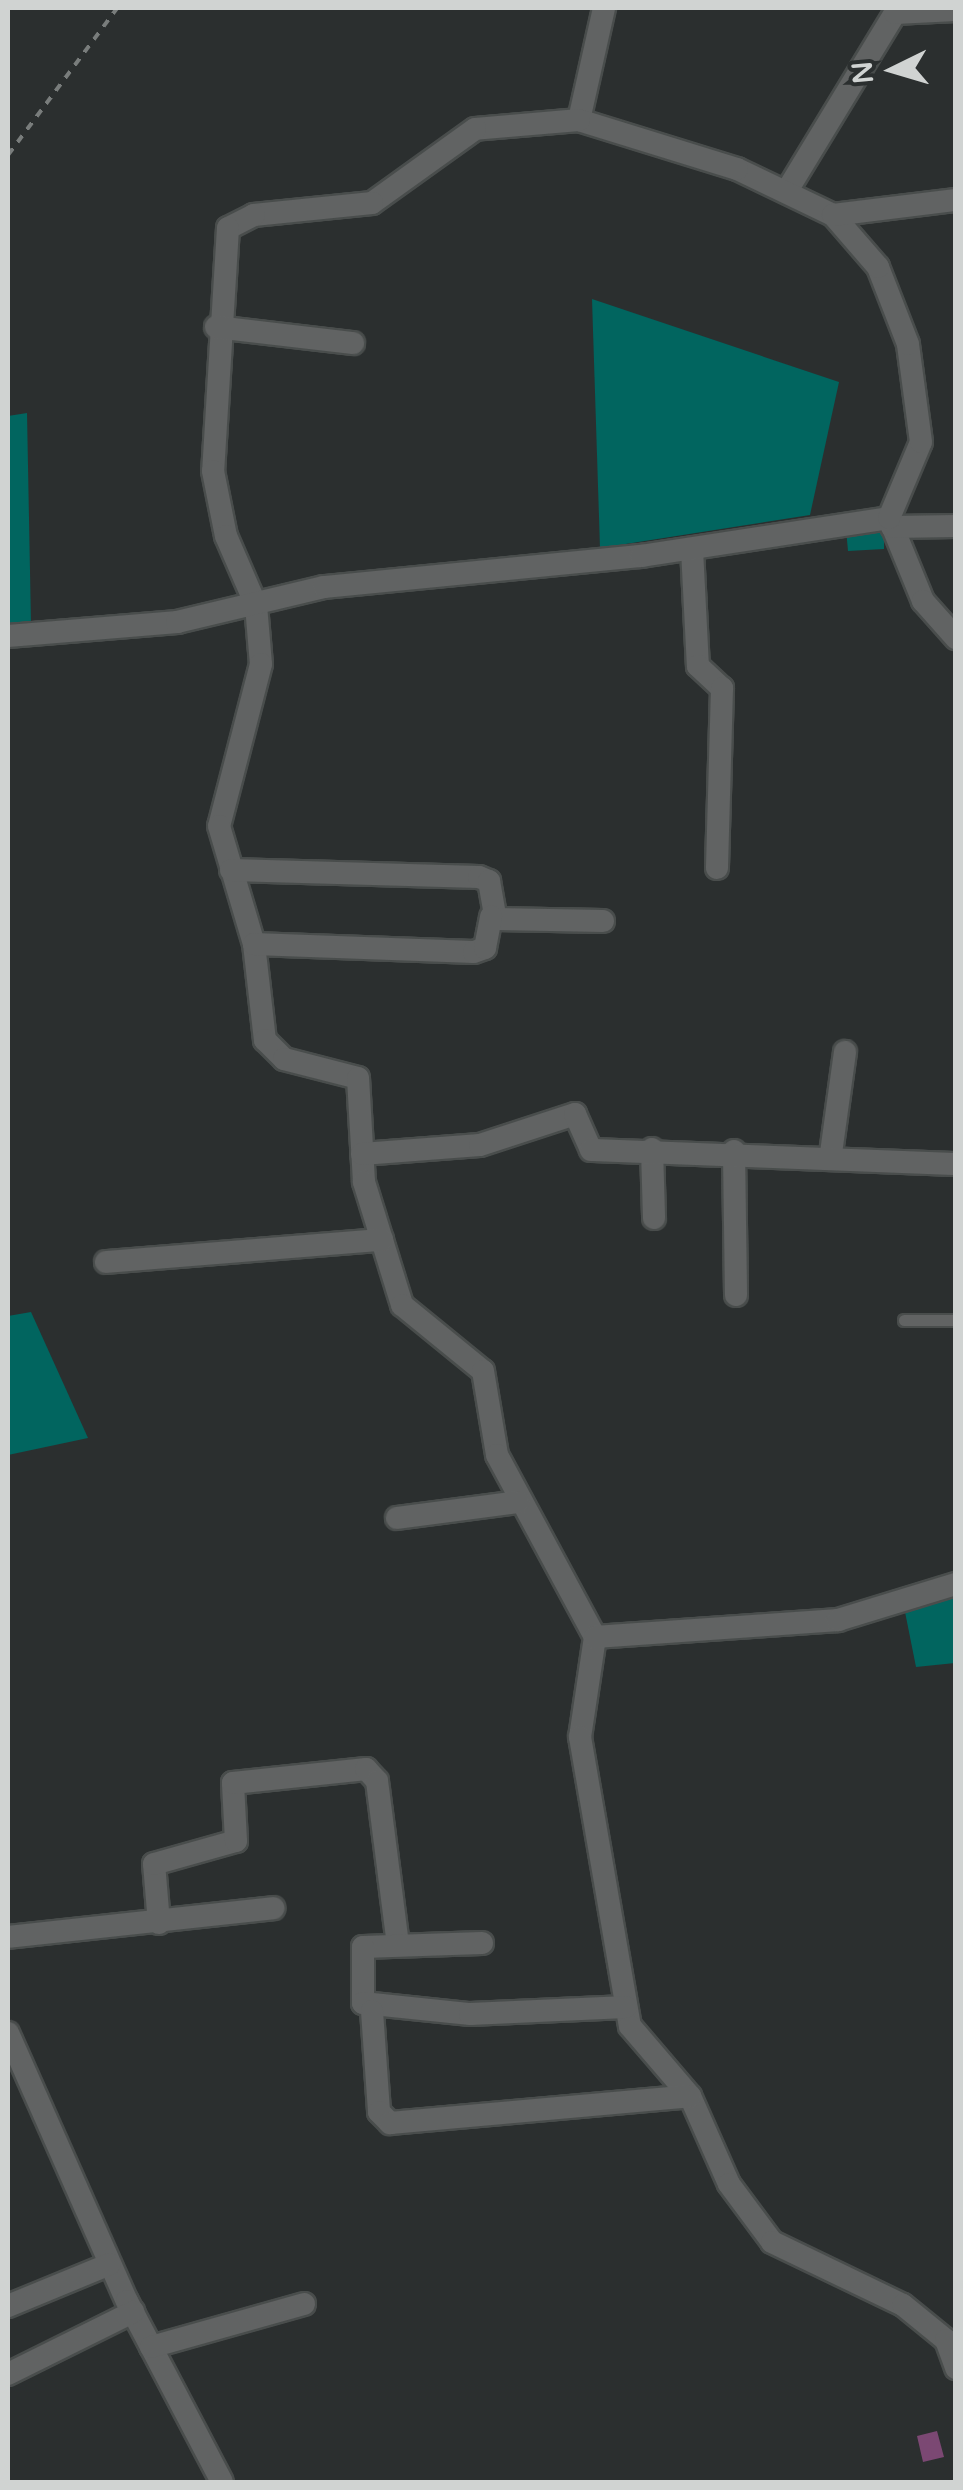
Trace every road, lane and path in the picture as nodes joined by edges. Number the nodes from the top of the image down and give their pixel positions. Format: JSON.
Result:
{"nodes":[{"id":1,"x":117,"y":8,"type":"edge"},
{"id":2,"x":604,"y":8,"type":"edge"},
{"id":3,"x":894,"y":10,"type":"edge"},
{"id":4,"x":956,"y":10,"type":"edge"},
{"id":5,"x":579,"y":120,"type":"junction"},
{"id":6,"x":8,"y":155,"type":"edge"},
{"id":7,"x":788,"y":190,"type":"junction"},
{"id":8,"x":956,"y":200,"type":"edge"},
{"id":9,"x":833,"y":215,"type":"junction"},
{"id":10,"x":216,"y":327,"type":"junction"},
{"id":11,"x":354,"y":343,"type":"dead end"},
{"id":12,"x":890,"y":523,"type":"junction"},
{"id":13,"x":956,"y":526,"type":"edge"},
{"id":14,"x":692,"y":549,"type":"junction"},
{"id":15,"x":256,"y":604,"type":"junction"},
{"id":16,"x":8,"y":636,"type":"edge"},
{"id":17,"x":956,"y":638,"type":"edge"},
{"id":18,"x":716,"y":868,"type":"dead end"},
{"id":19,"x":231,"y":870,"type":"junction"},
{"id":20,"x":491,"y":917,"type":"junction"},
{"id":21,"x":602,"y":921,"type":"dead end"},
{"id":22,"x":254,"y":944,"type":"junction"},
{"id":23,"x":845,"y":1052,"type":"dead end"},
{"id":24,"x":652,"y":1149,"type":"junction"},
{"id":25,"x":734,"y":1152,"type":"junction"},
{"id":26,"x":831,"y":1153,"type":"junction"},
{"id":27,"x":362,"y":1154,"type":"junction"},
{"id":28,"x":956,"y":1164,"type":"edge"},
{"id":29,"x":654,"y":1218,"type":"dead end"},
{"id":30,"x":382,"y":1240,"type":"junction"},
{"id":31,"x":106,"y":1262,"type":"dead end"},
{"id":32,"x":736,"y":1296,"type":"dead end"},
{"id":33,"x":904,"y":1320,"type":"dead end"},
{"id":34,"x":956,"y":1320,"type":"edge"},
{"id":35,"x":518,"y":1502,"type":"junction"},
{"id":36,"x":398,"y":1518,"type":"dead end"},
{"id":37,"x":956,"y":1584,"type":"edge"},
{"id":38,"x":595,"y":1638,"type":"junction"},
{"id":39,"x":272,"y":1908,"type":"dead end"},
{"id":40,"x":159,"y":1923,"type":"junction"},
{"id":41,"x":8,"y":1937,"type":"edge"},
{"id":42,"x":482,"y":1943,"type":"dead end"},
{"id":43,"x":398,"y":1945,"type":"junction"},
{"id":44,"x":626,"y":2007,"type":"junction"},
{"id":45,"x":372,"y":2010,"type":"junction"},
{"id":46,"x":8,"y":2033,"type":"edge"},
{"id":47,"x":690,"y":2096,"type":"junction"},
{"id":48,"x":110,"y":2264,"type":"junction"},
{"id":49,"x":304,"y":2304,"type":"dead end"},
{"id":50,"x":8,"y":2306,"type":"edge"},
{"id":51,"x":133,"y":2312,"type":"junction"},
{"id":52,"x":951,"y":2336,"type":"edge"},
{"id":53,"x":151,"y":2346,"type":"junction"},
{"id":54,"x":956,"y":2368,"type":"edge"},
{"id":55,"x":8,"y":2374,"type":"edge"},
{"id":56,"x":222,"y":2482,"type":"edge"}],
"edges":[{"from":1,"to":6,"type":"path"},
{"from":2,"to":5,"type":"street"},
{"from":3,"to":4,"type":"street"},
{"from":3,"to":7,"type":"street"},
{"from":5,"to":7,"type":"street"},
{"from":5,"to":10,"type":"street"},
{"from":7,"to":9,"type":"street"},
{"from":8,"to":9,"type":"street"},
{"from":9,"to":12,"type":"street"},
{"from":10,"to":11,"type":"street"},
{"from":10,"to":15,"type":"street"},
{"from":12,"to":13,"type":"street"},
{"from":12,"to":14,"type":"street"},
{"from":12,"to":17,"type":"street"},
{"from":14,"to":15,"type":"street"},
{"from":14,"to":18,"type":"street"},
{"from":15,"to":16,"type":"street"},
{"from":15,"to":19,"type":"street"},
{"from":19,"to":20,"type":"street"},
{"from":19,"to":22,"type":"street"},
{"from":20,"to":21,"type":"street"},
{"from":20,"to":22,"type":"street"},
{"from":22,"to":27,"type":"street"},
{"from":23,"to":26,"type":"street"},
{"from":24,"to":25,"type":"street"},
{"from":24,"to":27,"type":"street"},
{"from":24,"to":29,"type":"street"},
{"from":25,"to":26,"type":"street"},
{"from":25,"to":32,"type":"street"},
{"from":26,"to":28,"type":"street"},
{"from":27,"to":30,"type":"street"},
{"from":30,"to":31,"type":"street"},
{"from":30,"to":35,"type":"street"},
{"from":33,"to":34,"type":"lane"},
{"from":35,"to":36,"type":"street"},
{"from":35,"to":38,"type":"street"},
{"from":37,"to":38,"type":"street"},
{"from":38,"to":44,"type":"street"},
{"from":39,"to":40,"type":"street"},
{"from":40,"to":41,"type":"street"},
{"from":40,"to":43,"type":"street"},
{"from":42,"to":43,"type":"street"},
{"from":43,"to":45,"type":"street"},
{"from":44,"to":45,"type":"street"},
{"from":44,"to":47,"type":"street"},
{"from":45,"to":47,"type":"street"},
{"from":46,"to":48,"type":"street"},
{"from":47,"to":52,"type":"street"},
{"from":48,"to":50,"type":"street"},
{"from":48,"to":51,"type":"street"},
{"from":49,"to":53,"type":"street"},
{"from":51,"to":53,"type":"street"},
{"from":51,"to":55,"type":"street"},
{"from":52,"to":54,"type":"street"},
{"from":53,"to":56,"type":"street"}]}
